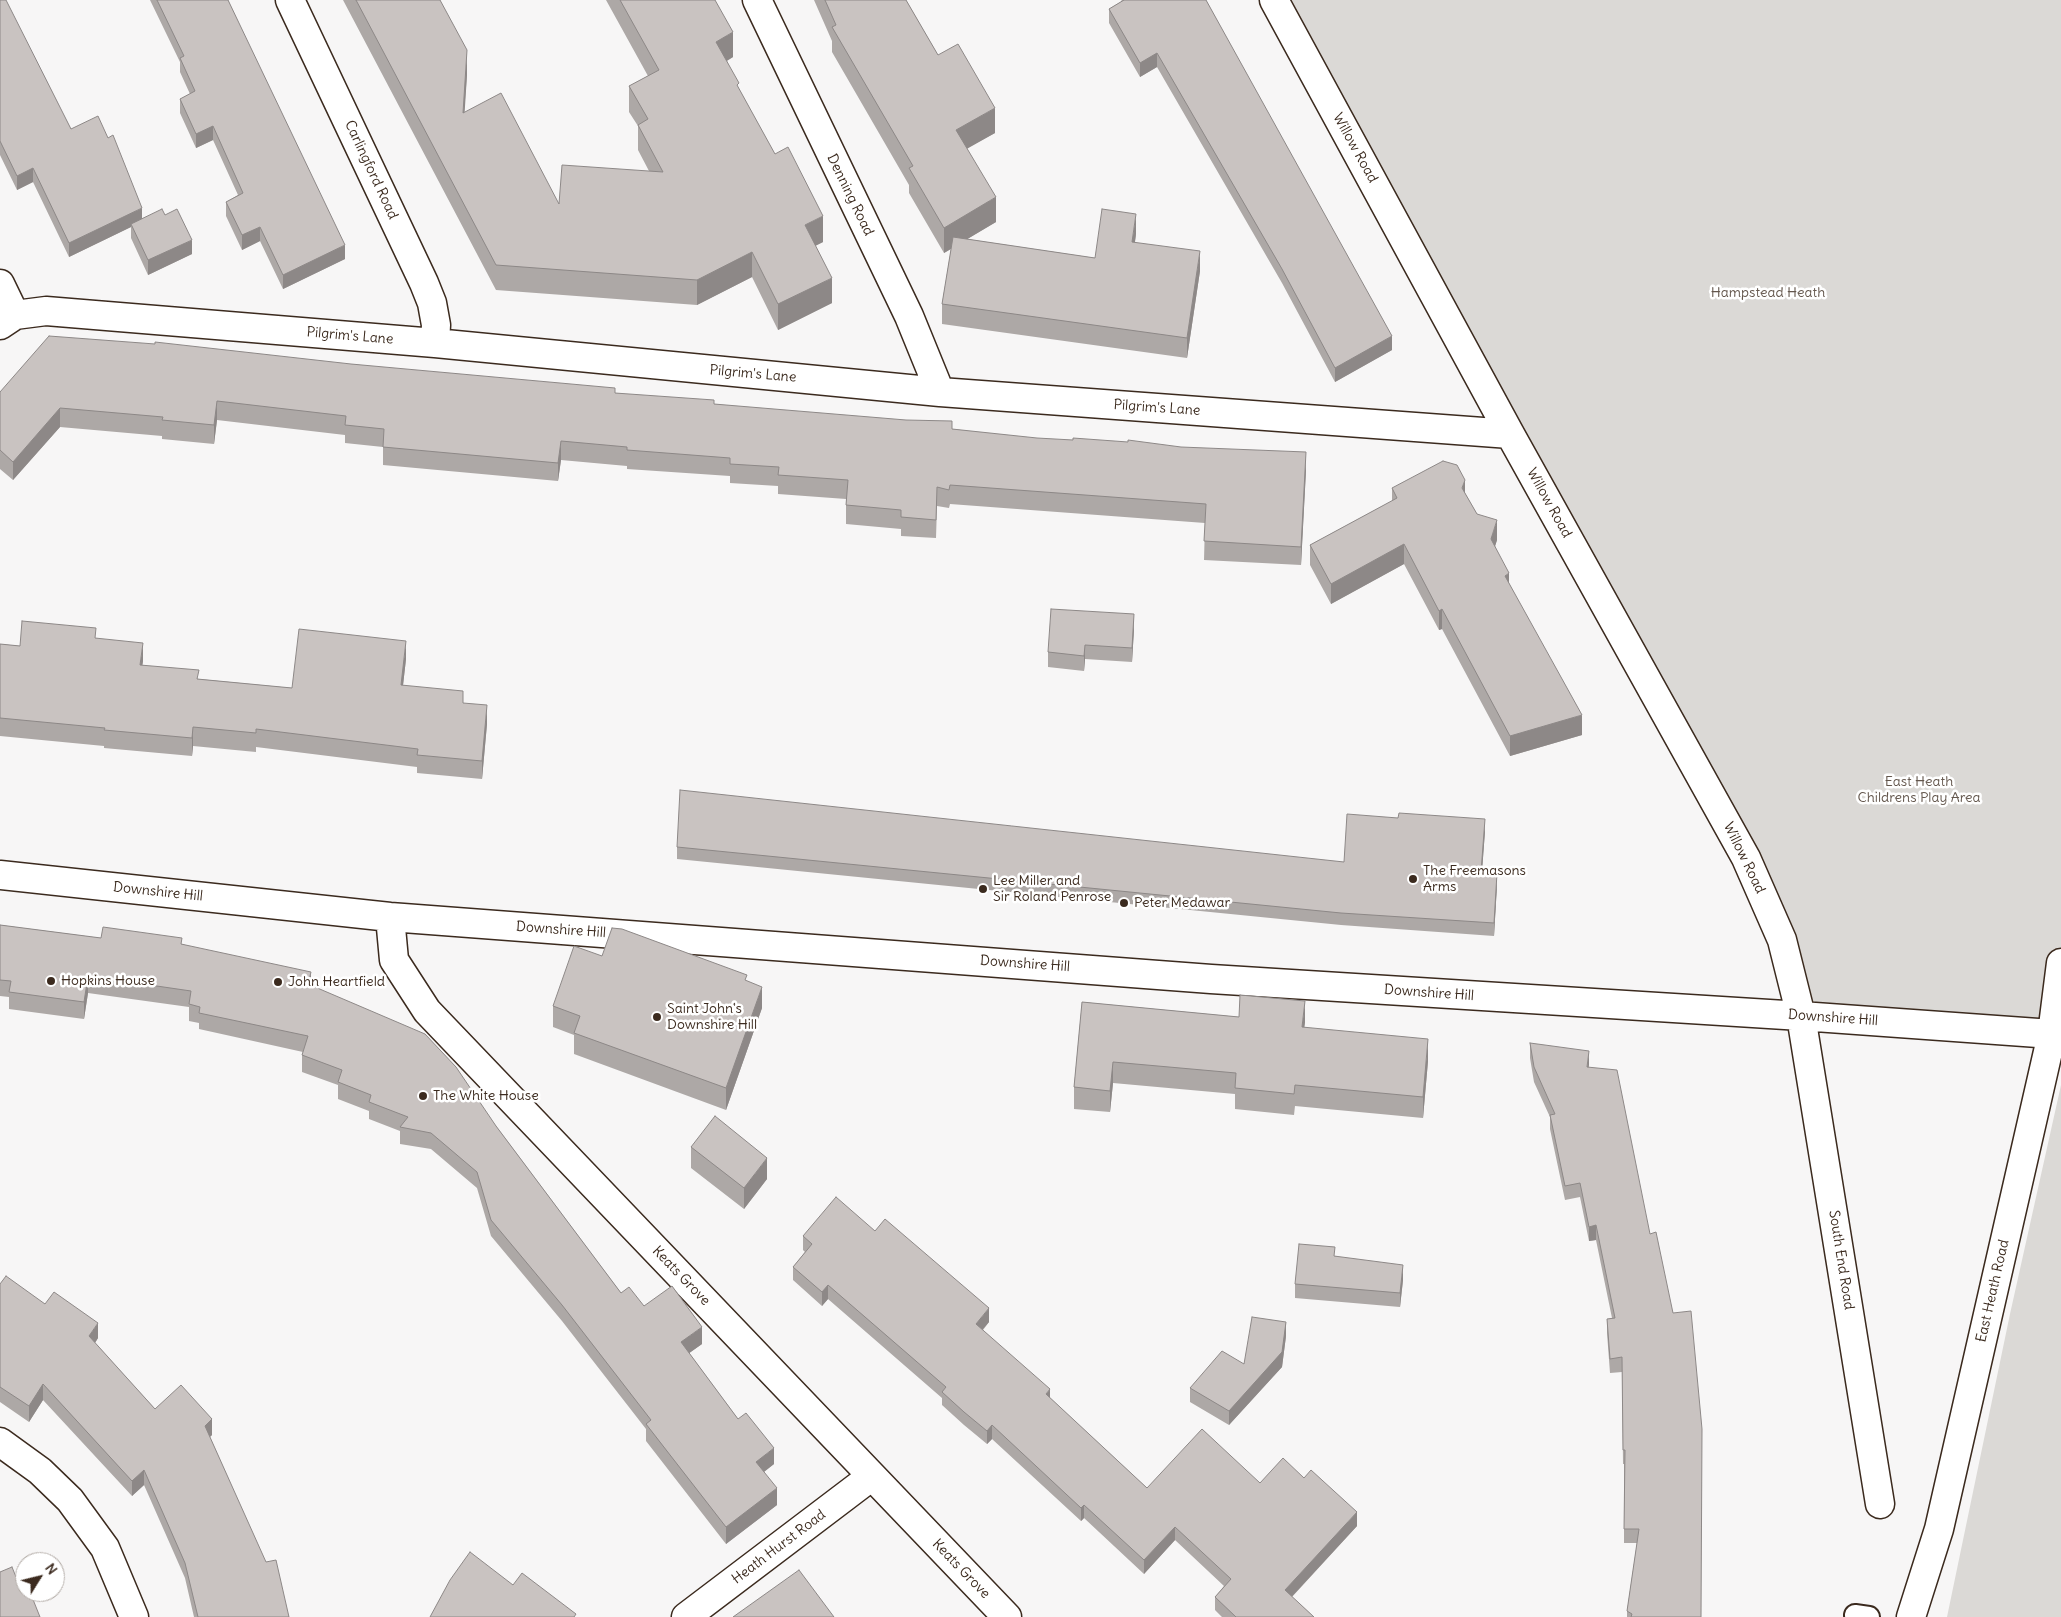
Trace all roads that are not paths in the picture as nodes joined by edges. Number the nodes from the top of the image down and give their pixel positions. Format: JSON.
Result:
{"nodes":[{"id":1,"x":290,"y":0,"type":"edge"},
{"id":2,"x":757,"y":0,"type":"edge"},
{"id":3,"x":1274,"y":0,"type":"edge"},
{"id":4,"x":0,"y":284,"type":"edge"},
{"id":5,"x":7,"y":320,"type":"edge"},
{"id":6,"x":435,"y":343,"type":"junction"},
{"id":7,"x":940,"y":392,"type":"junction"},
{"id":8,"x":1510,"y":434,"type":"junction"},
{"id":9,"x":0,"y":875,"type":"edge"},
{"id":10,"x":390,"y":917,"type":"junction"},
{"id":11,"x":2061,"y":963,"type":"edge"},
{"id":12,"x":1801,"y":1016,"type":"junction"},
{"id":13,"x":2052,"y":1034,"type":"junction"},
{"id":14,"x":0,"y":1442,"type":"edge"},
{"id":15,"x":872,"y":1476,"type":"junction"},
{"id":16,"x":1880,"y":1504,"type":"dead end"},
{"id":17,"x":134,"y":1617,"type":"edge"},
{"id":18,"x":686,"y":1617,"type":"edge"},
{"id":19,"x":1007,"y":1617,"type":"edge"},
{"id":20,"x":1911,"y":1617,"type":"edge"}],
"edges":[{"from":1,"to":6,"type":"street","name":"Carlingford Road"},
{"from":2,"to":7,"type":"street","name":"Denning Road"},
{"from":3,"to":8,"type":"street","name":"Willow Road"},
{"from":4,"to":5,"type":"street"},
{"from":5,"to":6,"type":"street","name":"Pilgrim's Lane"},
{"from":6,"to":7,"type":"street","name":"Pilgrim's Lane"},
{"from":7,"to":8,"type":"street","name":"Pilgrim's Lane"},
{"from":8,"to":12,"type":"street","name":"Willow Road"},
{"from":9,"to":10,"type":"street","name":"Downshire Hill"},
{"from":10,"to":12,"type":"street","name":"Downshire Hill"},
{"from":10,"to":15,"type":"street","name":"Keats Grove"},
{"from":11,"to":13,"type":"street","name":"East Heath Road"},
{"from":12,"to":13,"type":"street","name":"Downshire Hill"},
{"from":12,"to":16,"type":"street","name":"South End Road"},
{"from":13,"to":20,"type":"street","name":"East Heath Road"},
{"from":14,"to":17,"type":"street"},
{"from":15,"to":18,"type":"street","name":"Heath Hurst Road"},
{"from":15,"to":19,"type":"street","name":"Keats Grove"}]}
